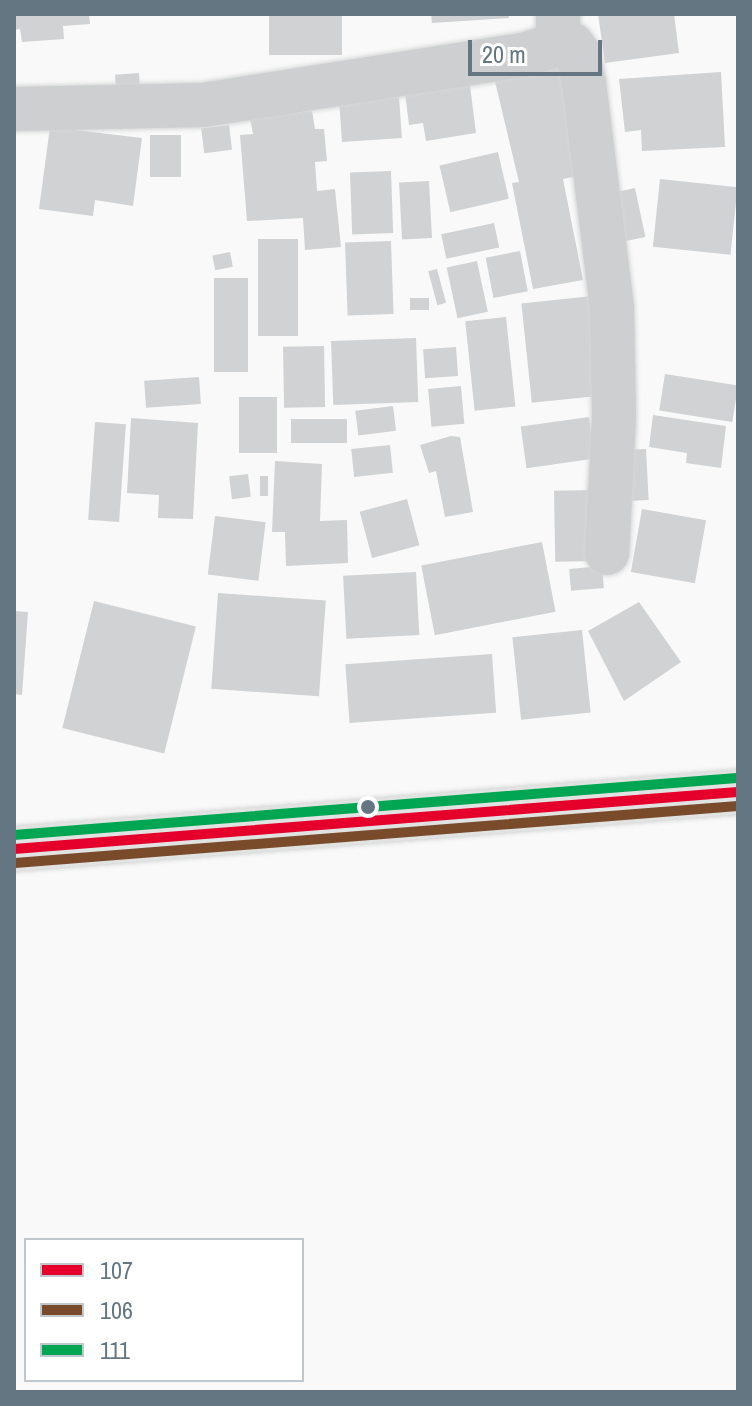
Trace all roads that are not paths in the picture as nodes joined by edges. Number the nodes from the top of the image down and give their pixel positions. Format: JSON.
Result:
{"nodes":[{"id":1,"x":558,"y":27,"type":"edge"},
{"id":2,"x":14,"y":109,"type":"edge"},
{"id":3,"x":607,"y":553,"type":"dead end"},
{"id":4,"x":738,"y":792,"type":"edge"},
{"id":5,"x":14,"y":849,"type":"edge"}],
"edges":[{"from":1,"to":2,"type":"street"},
{"from":1,"to":3,"type":"street"},
{"from":4,"to":5,"type":"highway"}]}
